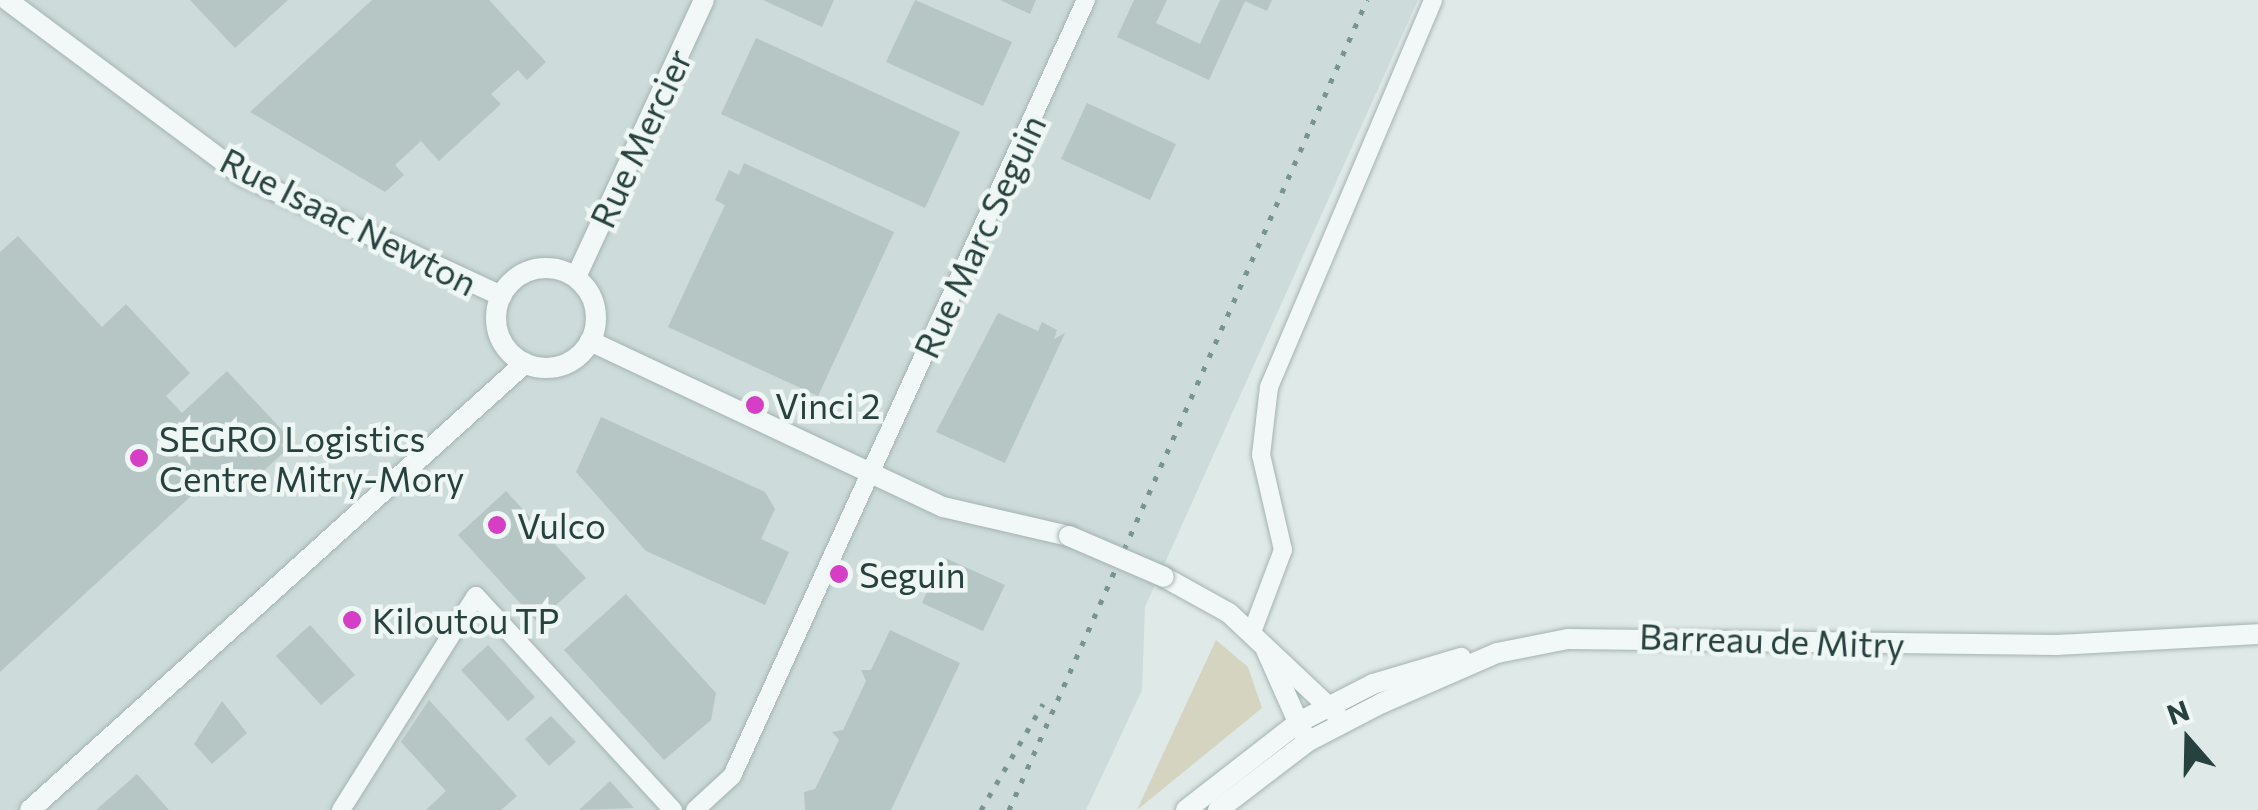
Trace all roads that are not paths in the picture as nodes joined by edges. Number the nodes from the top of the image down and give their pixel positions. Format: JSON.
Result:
{"nodes":[{"id":1,"x":7,"y":0,"type":"edge"},
{"id":2,"x":704,"y":0,"type":"edge"},
{"id":3,"x":1086,"y":0,"type":"edge"},
{"id":4,"x":1433,"y":0,"type":"edge"},
{"id":5,"x":576,"y":276,"type":"junction"},
{"id":6,"x":501,"y":296,"type":"junction"},
{"id":7,"x":590,"y":341,"type":"junction"},
{"id":8,"x":525,"y":364,"type":"junction"},
{"id":9,"x":870,"y":472,"type":"junction"},
{"id":10,"x":2258,"y":634,"type":"edge"},
{"id":11,"x":1258,"y":638,"type":"junction"},
{"id":12,"x":1497,"y":653,"type":"junction"},
{"id":13,"x":1331,"y":704,"type":"junction"},
{"id":14,"x":1299,"y":722,"type":"junction"},
{"id":15,"x":1342,"y":724,"type":"junction"},
{"id":16,"x":1306,"y":742,"type":"junction"},
{"id":17,"x":30,"y":810,"type":"edge"},
{"id":18,"x":341,"y":810,"type":"edge"},
{"id":19,"x":673,"y":810,"type":"edge"},
{"id":20,"x":696,"y":810,"type":"edge"},
{"id":21,"x":1186,"y":810,"type":"edge"},
{"id":22,"x":1218,"y":810,"type":"edge"}],
"edges":[{"from":1,"to":6,"type":"street","name":"Rue Isaac Newton"},
{"from":2,"to":5,"type":"street","name":"Rue Mercier"},
{"from":3,"to":9,"type":"street","name":"Rue Marc Seguin"},
{"from":4,"to":11,"type":"street"},
{"from":5,"to":6,"type":"street"},
{"from":5,"to":7,"type":"street"},
{"from":6,"to":8,"type":"street"},
{"from":7,"to":8,"type":"street"},
{"from":7,"to":9,"type":"street"},
{"from":8,"to":17,"type":"street"},
{"from":9,"to":11,"type":"street","bridge":true},
{"from":9,"to":20,"type":"street","name":"Rue Marc Seguin"},
{"from":10,"to":12,"type":"street","name":"Barreau de Mitry"},
{"from":11,"to":13,"type":"street"},
{"from":11,"to":14,"type":"street"},
{"from":12,"to":13,"type":"street"},
{"from":12,"to":15,"type":"street","name":"Barreau de Mitry"},
{"from":13,"to":14,"type":"street"},
{"from":13,"to":15,"type":"street"},
{"from":14,"to":16,"type":"street"},
{"from":14,"to":21,"type":"street"},
{"from":15,"to":16,"type":"street","name":"Barreau de Mitry"},
{"from":16,"to":22,"type":"street","name":"Barreau de Mitry"},
{"from":18,"to":19,"type":"street"}]}
